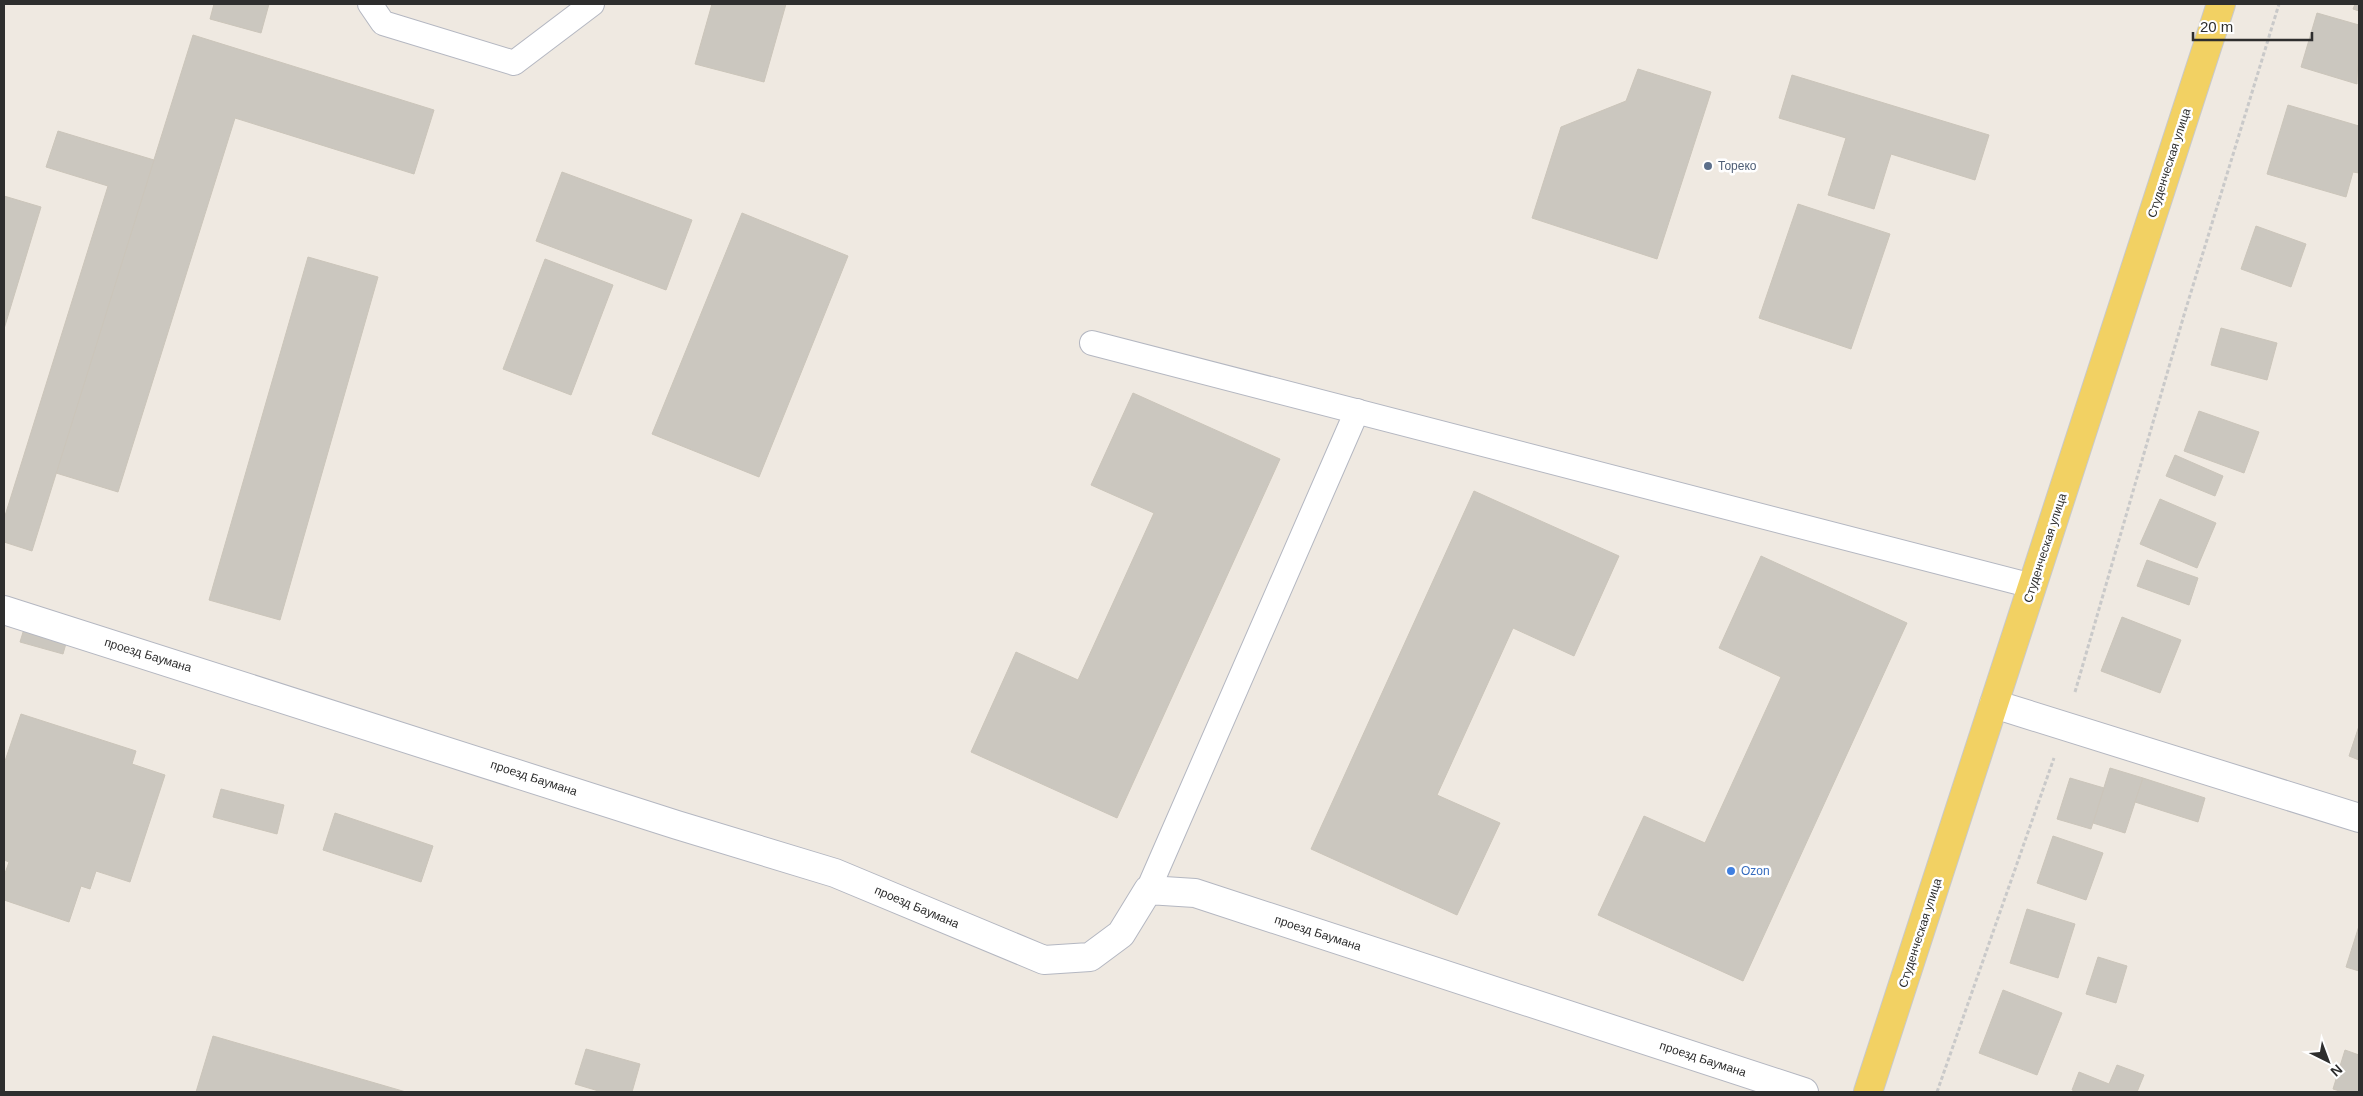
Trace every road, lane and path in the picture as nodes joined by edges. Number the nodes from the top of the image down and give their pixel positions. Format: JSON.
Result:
{"nodes":[{"id":1,"x":370,"y":4,"type":"edge"},
{"id":2,"x":592,"y":4,"type":"edge"},
{"id":3,"x":2221,"y":4,"type":"edge"},
{"id":4,"x":2279,"y":4,"type":"edge"},
{"id":5,"x":1092,"y":343,"type":"dead end"},
{"id":6,"x":1357,"y":411,"type":"junction"},
{"id":7,"x":2032,"y":586,"type":"junction"},
{"id":8,"x":4,"y":610,"type":"edge"},
{"id":9,"x":1994,"y":704,"type":"junction"},
{"id":10,"x":2065,"y":726,"type":"junction"},
{"id":11,"x":2359,"y":818,"type":"edge"},
{"id":12,"x":1148,"y":890,"type":"junction"},
{"id":13,"x":1804,"y":1092,"type":"edge"},
{"id":14,"x":1868,"y":1092,"type":"edge"},
{"id":15,"x":1937,"y":1092,"type":"edge"}],
"edges":[{"from":1,"to":2,"type":"lane"},
{"from":3,"to":7,"type":"main road","name":"Студенческая улица"},
{"from":4,"to":10,"type":"path"},
{"from":5,"to":6,"type":"lane"},
{"from":6,"to":7,"type":"lane"},
{"from":6,"to":12,"type":"lane"},
{"from":7,"to":9,"type":"main road","name":"Студенческая улица"},
{"from":8,"to":12,"type":"street","name":"проезд Баумана"},
{"from":9,"to":10,"type":"street"},
{"from":9,"to":14,"type":"main road","name":"Студенческая улица"},
{"from":10,"to":11,"type":"street"},
{"from":10,"to":15,"type":"path"},
{"from":12,"to":13,"type":"street","name":"проезд Баумана"}]}
